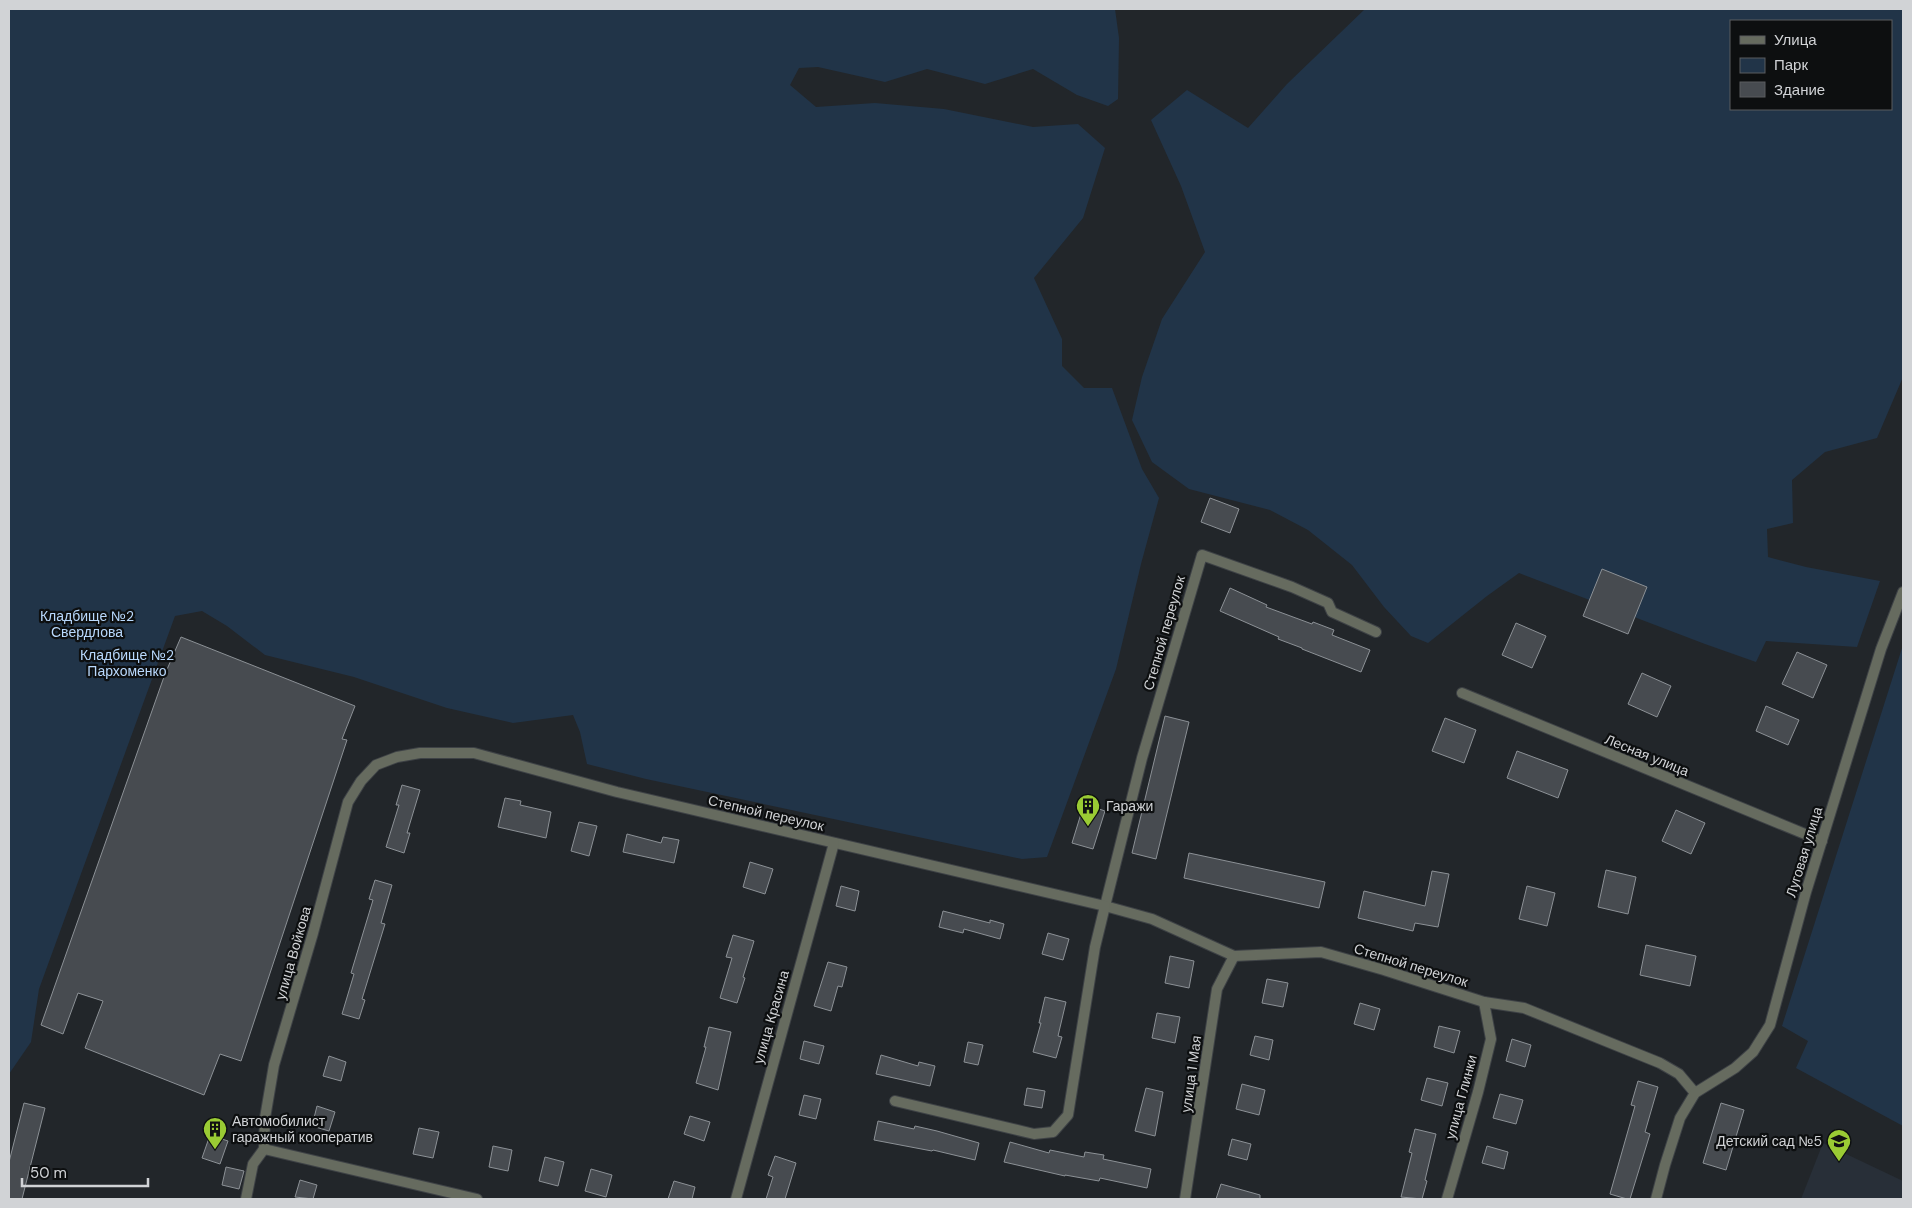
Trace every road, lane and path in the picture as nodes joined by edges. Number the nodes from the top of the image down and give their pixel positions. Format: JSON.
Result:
{"nodes":[{"id":1,"x":1903,"y":592,"type":"edge"},
{"id":2,"x":1376,"y":632,"type":"dead end"},
{"id":3,"x":1462,"y":693,"type":"dead end"},
{"id":4,"x":420,"y":753,"type":"joint"},
{"id":5,"x":1822,"y":841,"type":"junction"},
{"id":6,"x":834,"y":843,"type":"junction"},
{"id":7,"x":1105,"y":906,"type":"junction"},
{"id":8,"x":1234,"y":956,"type":"junction"},
{"id":9,"x":1484,"y":1002,"type":"junction"},
{"id":10,"x":1695,"y":1092,"type":"junction"},
{"id":11,"x":895,"y":1101,"type":"dead end"},
{"id":12,"x":264,"y":1150,"type":"junction"},
{"id":13,"x":246,"y":1199,"type":"edge"},
{"id":14,"x":477,"y":1199,"type":"edge"},
{"id":15,"x":736,"y":1199,"type":"edge"},
{"id":16,"x":1185,"y":1199,"type":"edge"},
{"id":17,"x":1447,"y":1199,"type":"edge"},
{"id":18,"x":1656,"y":1199,"type":"edge"}],
"edges":[{"from":1,"to":5,"type":"street","name":"Луговая улица"},
{"from":2,"to":7,"type":"street","name":"Степной переулок"},
{"from":3,"to":5,"type":"street","name":"Лесная улица"},
{"from":4,"to":6,"type":"street","name":"Степной переулок"},
{"from":4,"to":12,"type":"street","name":"улица Войкова"},
{"from":5,"to":10,"type":"street","name":"Луговая улица"},
{"from":6,"to":7,"type":"street","name":"Степной переулок"},
{"from":6,"to":15,"type":"street","name":"улица Красина"},
{"from":7,"to":8,"type":"street","name":"Степной переулок"},
{"from":7,"to":11,"type":"street","name":"Степной переулок"},
{"from":8,"to":9,"type":"street","name":"Степной переулок"},
{"from":8,"to":16,"type":"street","name":"улица 1 Мая"},
{"from":9,"to":10,"type":"street","name":"Степной переулок"},
{"from":9,"to":17,"type":"street","name":"улица Глинки"},
{"from":10,"to":18,"type":"street"},
{"from":12,"to":13,"type":"street"},
{"from":12,"to":14,"type":"street"}]}
